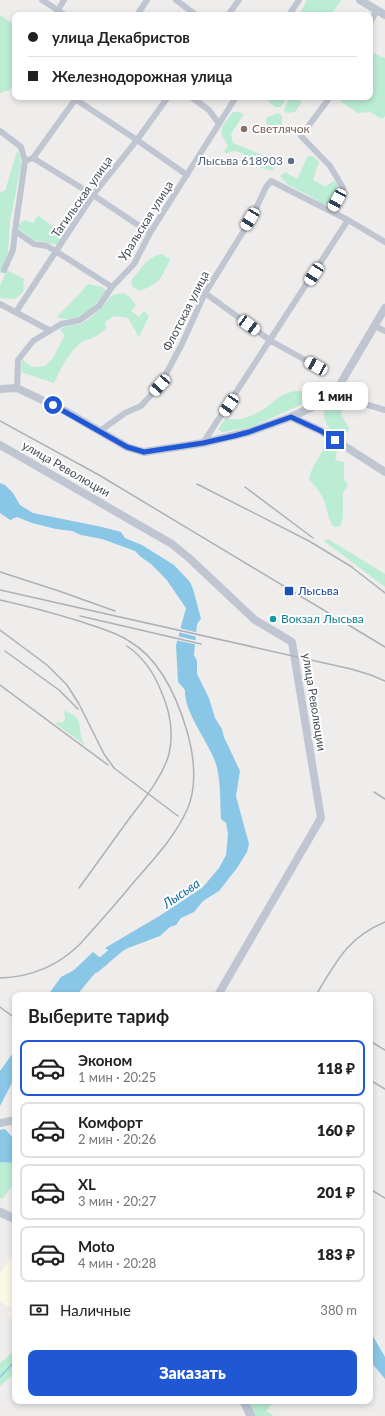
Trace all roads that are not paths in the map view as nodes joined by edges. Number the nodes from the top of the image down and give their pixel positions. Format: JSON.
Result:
{"nodes":[{"id":1,"x":42,"y":0,"type":"edge"},
{"id":2,"x":64,"y":0,"type":"edge"},
{"id":3,"x":147,"y":0,"type":"edge"},
{"id":4,"x":176,"y":0,"type":"edge"},
{"id":5,"x":239,"y":0,"type":"edge"},
{"id":6,"x":299,"y":0,"type":"edge"},
{"id":7,"x":360,"y":0,"type":"edge"},
{"id":8,"x":377,"y":10,"type":"junction"},
{"id":9,"x":55,"y":12,"type":"edge"},
{"id":10,"x":57,"y":12,"type":"edge"},
{"id":11,"x":139,"y":12,"type":"edge"},
{"id":12,"x":192,"y":12,"type":"edge"},
{"id":13,"x":230,"y":12,"type":"edge"},
{"id":14,"x":291,"y":12,"type":"edge"},
{"id":15,"x":385,"y":15,"type":"edge"},
{"id":16,"x":373,"y":17,"type":"edge"},
{"id":17,"x":73,"y":100,"type":"edge"},
{"id":18,"x":77,"y":100,"type":"edge"},
{"id":19,"x":166,"y":100,"type":"edge"},
{"id":20,"x":195,"y":100,"type":"edge"},
{"id":21,"x":234,"y":100,"type":"edge"},
{"id":22,"x":328,"y":100,"type":"edge"},
{"id":23,"x":219,"y":124,"type":"junction"},
{"id":24,"x":0,"y":132,"type":"edge"},
{"id":25,"x":137,"y":140,"type":"junction"},
{"id":26,"x":33,"y":158,"type":"junction"},
{"id":27,"x":25,"y":161,"type":"junction"},
{"id":28,"x":187,"y":175,"type":"junction"},
{"id":29,"x":93,"y":195,"type":"junction"},
{"id":30,"x":330,"y":211,"type":"junction"},
{"id":31,"x":348,"y":220,"type":"junction"},
{"id":32,"x":15,"y":231,"type":"junction"},
{"id":33,"x":150,"y":233,"type":"junction"},
{"id":34,"x":385,"y":242,"type":"edge"},
{"id":35,"x":57,"y":252,"type":"junction"},
{"id":36,"x":4,"y":270,"type":"dead end"},
{"id":37,"x":112,"y":287,"type":"junction"},
{"id":38,"x":205,"y":293,"type":"junction"},
{"id":39,"x":0,"y":304,"type":"edge"},
{"id":40,"x":385,"y":308,"type":"edge"},
{"id":41,"x":16,"y":312,"type":"junction"},
{"id":42,"x":375,"y":326,"type":"junction"},
{"id":43,"x":49,"y":330,"type":"junction"},
{"id":44,"x":385,"y":331,"type":"edge"},
{"id":45,"x":271,"y":341,"type":"junction"},
{"id":46,"x":316,"y":366,"type":"dead end"},
{"id":47,"x":17,"y":388,"type":"junction"},
{"id":48,"x":0,"y":389,"type":"edge"},
{"id":49,"x":334,"y":395,"type":"junction"},
{"id":50,"x":385,"y":410,"type":"edge"},
{"id":51,"x":291,"y":417,"type":"junction"},
{"id":52,"x":100,"y":431,"type":"junction"},
{"id":53,"x":203,"y":443,"type":"junction"},
{"id":54,"x":0,"y":445,"type":"edge"},
{"id":55,"x":385,"y":472,"type":"edge"},
{"id":56,"x":220,"y":992,"type":"edge"},
{"id":57,"x":12,"y":1120,"type":"edge"},
{"id":58,"x":0,"y":1122,"type":"edge"},
{"id":59,"x":0,"y":1212,"type":"edge"},
{"id":60,"x":12,"y":1218,"type":"edge"},
{"id":61,"x":245,"y":1404,"type":"edge"},
{"id":62,"x":251,"y":1416,"type":"edge"}],
"edges":[{"from":1,"to":9,"type":"street"},
{"from":2,"to":10,"type":"street"},
{"from":3,"to":11,"type":"street"},
{"from":4,"to":12,"type":"street"},
{"from":5,"to":13,"type":"street"},
{"from":6,"to":14,"type":"street"},
{"from":7,"to":8,"type":"street"},
{"from":8,"to":15,"type":"street"},
{"from":8,"to":16,"type":"street"},
{"from":17,"to":26,"type":"street"},
{"from":18,"to":25,"type":"street"},
{"from":19,"to":25,"type":"street","name":"Тагильская улица"},
{"from":20,"to":23,"type":"street"},
{"from":21,"to":23,"type":"street","name":"Уральская улица"},
{"from":22,"to":30,"type":"street"},
{"from":23,"to":28,"type":"street","name":"Уральская улица"},
{"from":24,"to":27,"type":"street"},
{"from":25,"to":28,"type":"street"},
{"from":25,"to":29,"type":"street","name":"Тагильская улица"},
{"from":26,"to":27,"type":"street"},
{"from":26,"to":29,"type":"street"},
{"from":27,"to":32,"type":"street"},
{"from":28,"to":33,"type":"street","name":"Уральская улица"},
{"from":29,"to":33,"type":"street"},
{"from":29,"to":35,"type":"street","name":"Тагильская улица"},
{"from":30,"to":31,"type":"street"},
{"from":30,"to":38,"type":"street","name":"Флотская улица"},
{"from":31,"to":34,"type":"street"},
{"from":31,"to":45,"type":"street"},
{"from":32,"to":35,"type":"street"},
{"from":32,"to":36,"type":"street"},
{"from":33,"to":37,"type":"street","name":"Уральская улица"},
{"from":35,"to":37,"type":"street"},
{"from":35,"to":41,"type":"street","name":"Тагильская улица"},
{"from":37,"to":43,"type":"street","name":"Уральская улица"},
{"from":38,"to":45,"type":"street"},
{"from":38,"to":52,"type":"street","name":"Флотская улица"},
{"from":39,"to":41,"type":"street"},
{"from":40,"to":42,"type":"street"},
{"from":41,"to":43,"type":"street"},
{"from":42,"to":44,"type":"street"},
{"from":42,"to":49,"type":"street"},
{"from":43,"to":47,"type":"street","name":"Уральская улица"},
{"from":45,"to":46,"type":"street"},
{"from":45,"to":53,"type":"street"},
{"from":47,"to":48,"type":"street"},
{"from":47,"to":52,"type":"street"},
{"from":49,"to":50,"type":"street"},
{"from":49,"to":51,"type":"street"},
{"from":51,"to":53,"type":"street"},
{"from":51,"to":55,"type":"street"},
{"from":52,"to":53,"type":"street"},
{"from":54,"to":56,"type":"street","name":"улица Революции"},
{"from":57,"to":58,"type":"street"},
{"from":59,"to":60,"type":"main road"},
{"from":61,"to":62,"type":"main road"}]}
